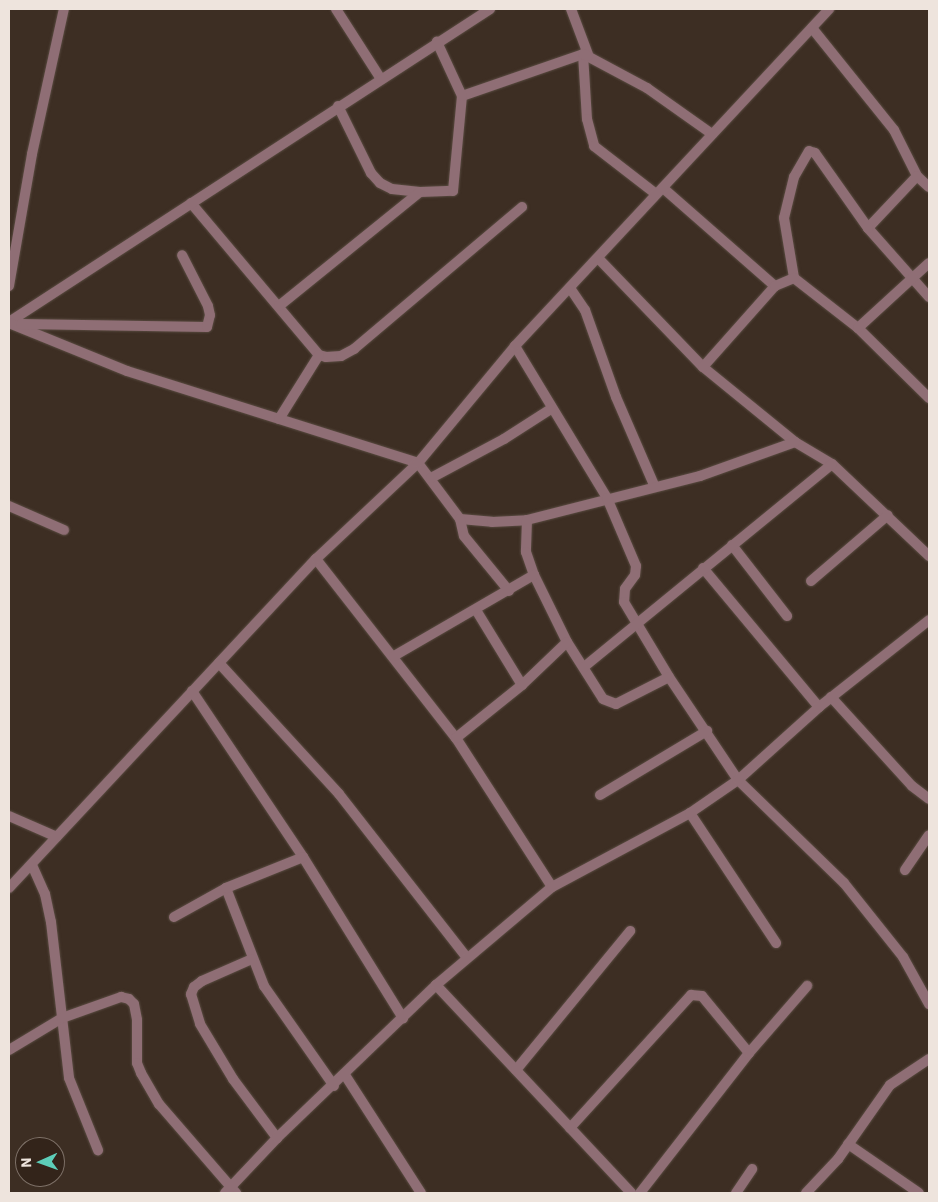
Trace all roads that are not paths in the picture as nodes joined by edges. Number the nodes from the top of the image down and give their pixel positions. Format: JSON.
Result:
{"nodes":[{"id":1,"x":64,"y":9,"type":"edge"},
{"id":2,"x":336,"y":9,"type":"edge"},
{"id":3,"x":490,"y":9,"type":"edge"},
{"id":4,"x":571,"y":9,"type":"edge"},
{"id":5,"x":829,"y":9,"type":"edge"},
{"id":6,"x":812,"y":28,"type":"junction"},
{"id":7,"x":436,"y":42,"type":"junction"},
{"id":8,"x":586,"y":55,"type":"junction"},
{"id":9,"x":381,"y":79,"type":"junction"},
{"id":10,"x":462,"y":96,"type":"junction"},
{"id":11,"x":338,"y":106,"type":"junction"},
{"id":12,"x":712,"y":134,"type":"junction"},
{"id":13,"x":918,"y":176,"type":"junction"},
{"id":14,"x":929,"y":187,"type":"edge"},
{"id":15,"x":660,"y":191,"type":"junction"},
{"id":16,"x":420,"y":192,"type":"junction"},
{"id":17,"x":191,"y":203,"type":"junction"},
{"id":18,"x":522,"y":207,"type":"dead end"},
{"id":19,"x":868,"y":228,"type":"junction"},
{"id":20,"x":182,"y":255,"type":"dead end"},
{"id":21,"x":598,"y":258,"type":"junction"},
{"id":22,"x":929,"y":263,"type":"edge"},
{"id":23,"x":794,"y":278,"type":"junction"},
{"id":24,"x":912,"y":280,"type":"junction"},
{"id":25,"x":9,"y":286,"type":"edge"},
{"id":26,"x":775,"y":286,"type":"junction"},
{"id":27,"x":570,"y":288,"type":"junction"},
{"id":28,"x":929,"y":297,"type":"edge"},
{"id":29,"x":279,"y":306,"type":"junction"},
{"id":30,"x":12,"y":323,"type":"edge"},
{"id":31,"x":858,"y":328,"type":"junction"},
{"id":32,"x":515,"y":346,"type":"junction"},
{"id":33,"x":319,"y":355,"type":"junction"},
{"id":34,"x":703,"y":366,"type":"junction"},
{"id":35,"x":929,"y":398,"type":"edge"},
{"id":36,"x":551,"y":409,"type":"junction"},
{"id":37,"x":279,"y":420,"type":"junction"},
{"id":38,"x":795,"y":442,"type":"junction"},
{"id":39,"x":418,"y":462,"type":"junction"},
{"id":40,"x":832,"y":464,"type":"junction"},
{"id":41,"x":431,"y":478,"type":"junction"},
{"id":42,"x":655,"y":487,"type":"junction"},
{"id":43,"x":607,"y":498,"type":"junction"},
{"id":44,"x":9,"y":506,"type":"edge"},
{"id":45,"x":888,"y":515,"type":"junction"},
{"id":46,"x":460,"y":519,"type":"junction"},
{"id":47,"x":527,"y":520,"type":"junction"},
{"id":48,"x":64,"y":530,"type":"dead end"},
{"id":49,"x":732,"y":545,"type":"junction"},
{"id":50,"x":929,"y":556,"type":"edge"},
{"id":51,"x":316,"y":559,"type":"junction"},
{"id":52,"x":703,"y":568,"type":"junction"},
{"id":53,"x":534,"y":574,"type":"junction"},
{"id":54,"x":811,"y":581,"type":"dead end"},
{"id":55,"x":509,"y":591,"type":"junction"},
{"id":56,"x":476,"y":610,"type":"junction"},
{"id":57,"x":787,"y":616,"type":"dead end"},
{"id":58,"x":929,"y":620,"type":"edge"},
{"id":59,"x":638,"y":623,"type":"junction"},
{"id":60,"x":567,"y":642,"type":"junction"},
{"id":61,"x":394,"y":656,"type":"junction"},
{"id":62,"x":218,"y":663,"type":"junction"},
{"id":63,"x":584,"y":667,"type":"junction"},
{"id":64,"x":669,"y":677,"type":"junction"},
{"id":65,"x":522,"y":685,"type":"junction"},
{"id":66,"x":192,"y":691,"type":"junction"},
{"id":67,"x":831,"y":698,"type":"junction"},
{"id":68,"x":819,"y":707,"type":"junction"},
{"id":69,"x":707,"y":731,"type":"junction"},
{"id":70,"x":456,"y":738,"type":"junction"},
{"id":71,"x":738,"y":780,"type":"junction"},
{"id":72,"x":600,"y":795,"type":"dead end"},
{"id":73,"x":929,"y":799,"type":"edge"},
{"id":74,"x":690,"y":812,"type":"junction"},
{"id":75,"x":9,"y":816,"type":"edge"},
{"id":76,"x":929,"y":835,"type":"edge"},
{"id":77,"x":57,"y":837,"type":"junction"},
{"id":78,"x":303,"y":857,"type":"junction"},
{"id":79,"x":32,"y":865,"type":"junction"},
{"id":80,"x":906,"y":870,"type":"dead end"},
{"id":81,"x":10,"y":886,"type":"edge"},
{"id":82,"x":552,"y":887,"type":"junction"},
{"id":83,"x":226,"y":888,"type":"junction"},
{"id":84,"x":174,"y":917,"type":"dead end"},
{"id":85,"x":630,"y":930,"type":"dead end"},
{"id":86,"x":776,"y":943,"type":"dead end"},
{"id":87,"x":467,"y":958,"type":"junction"},
{"id":88,"x":252,"y":959,"type":"junction"},
{"id":89,"x":436,"y":985,"type":"junction"},
{"id":90,"x":807,"y":986,"type":"dead end"},
{"id":91,"x":929,"y":1004,"type":"edge"},
{"id":92,"x":62,"y":1018,"type":"junction"},
{"id":93,"x":403,"y":1018,"type":"junction"},
{"id":94,"x":9,"y":1050,"type":"edge"},
{"id":95,"x":749,"y":1054,"type":"junction"},
{"id":96,"x":929,"y":1059,"type":"edge"},
{"id":97,"x":516,"y":1070,"type":"junction"},
{"id":98,"x":345,"y":1075,"type":"junction"},
{"id":99,"x":334,"y":1086,"type":"junction"},
{"id":100,"x":570,"y":1128,"type":"junction"},
{"id":101,"x":277,"y":1138,"type":"junction"},
{"id":102,"x":848,"y":1144,"type":"junction"},
{"id":103,"x":98,"y":1150,"type":"dead end"},
{"id":104,"x":752,"y":1169,"type":"dead end"},
{"id":105,"x":231,"y":1192,"type":"edge"},
{"id":106,"x":421,"y":1193,"type":"edge"},
{"id":107,"x":632,"y":1193,"type":"edge"},
{"id":108,"x":640,"y":1193,"type":"edge"},
{"id":109,"x":736,"y":1193,"type":"edge"},
{"id":110,"x":806,"y":1193,"type":"edge"},
{"id":111,"x":919,"y":1193,"type":"edge"}],
"edges":[{"from":1,"to":25,"type":"street"},
{"from":2,"to":9,"type":"street"},
{"from":3,"to":7,"type":"street"},
{"from":4,"to":8,"type":"street"},
{"from":5,"to":6,"type":"street"},
{"from":6,"to":12,"type":"street"},
{"from":6,"to":13,"type":"street"},
{"from":7,"to":9,"type":"street"},
{"from":7,"to":10,"type":"street"},
{"from":8,"to":10,"type":"street"},
{"from":8,"to":12,"type":"street"},
{"from":8,"to":15,"type":"street"},
{"from":9,"to":11,"type":"street"},
{"from":10,"to":16,"type":"street"},
{"from":11,"to":16,"type":"street"},
{"from":11,"to":17,"type":"street"},
{"from":12,"to":15,"type":"street"},
{"from":13,"to":14,"type":"street"},
{"from":13,"to":19,"type":"street"},
{"from":15,"to":21,"type":"street"},
{"from":15,"to":26,"type":"street"},
{"from":16,"to":29,"type":"street"},
{"from":17,"to":29,"type":"street"},
{"from":17,"to":30,"type":"street"},
{"from":18,"to":33,"type":"street"},
{"from":19,"to":23,"type":"street"},
{"from":19,"to":24,"type":"street"},
{"from":20,"to":30,"type":"street"},
{"from":21,"to":27,"type":"street"},
{"from":21,"to":34,"type":"street"},
{"from":22,"to":24,"type":"street"},
{"from":23,"to":26,"type":"street"},
{"from":23,"to":31,"type":"street"},
{"from":24,"to":28,"type":"street"},
{"from":24,"to":31,"type":"street"},
{"from":26,"to":34,"type":"street"},
{"from":27,"to":32,"type":"street"},
{"from":27,"to":42,"type":"street"},
{"from":29,"to":33,"type":"street"},
{"from":30,"to":37,"type":"street"},
{"from":31,"to":35,"type":"street"},
{"from":32,"to":36,"type":"street"},
{"from":32,"to":39,"type":"street"},
{"from":33,"to":37,"type":"street"},
{"from":34,"to":38,"type":"street"},
{"from":36,"to":41,"type":"street"},
{"from":36,"to":43,"type":"street"},
{"from":37,"to":39,"type":"street"},
{"from":38,"to":40,"type":"street"},
{"from":38,"to":42,"type":"street"},
{"from":39,"to":41,"type":"street"},
{"from":39,"to":51,"type":"street"},
{"from":40,"to":45,"type":"street"},
{"from":40,"to":49,"type":"street"},
{"from":41,"to":46,"type":"street"},
{"from":42,"to":43,"type":"street"},
{"from":43,"to":47,"type":"street"},
{"from":43,"to":59,"type":"street"},
{"from":44,"to":48,"type":"street"},
{"from":45,"to":50,"type":"street"},
{"from":45,"to":54,"type":"street"},
{"from":46,"to":47,"type":"street"},
{"from":46,"to":55,"type":"street"},
{"from":47,"to":53,"type":"street"},
{"from":49,"to":52,"type":"street"},
{"from":49,"to":57,"type":"street"},
{"from":51,"to":61,"type":"street"},
{"from":51,"to":62,"type":"street"},
{"from":52,"to":59,"type":"street"},
{"from":52,"to":68,"type":"street"},
{"from":53,"to":55,"type":"street"},
{"from":53,"to":60,"type":"street"},
{"from":55,"to":56,"type":"street"},
{"from":56,"to":61,"type":"street"},
{"from":56,"to":65,"type":"street"},
{"from":58,"to":67,"type":"street"},
{"from":59,"to":63,"type":"street"},
{"from":59,"to":64,"type":"street"},
{"from":60,"to":63,"type":"street"},
{"from":60,"to":65,"type":"street"},
{"from":61,"to":70,"type":"street"},
{"from":62,"to":66,"type":"street"},
{"from":62,"to":87,"type":"street"},
{"from":63,"to":64,"type":"street"},
{"from":64,"to":69,"type":"street"},
{"from":65,"to":70,"type":"street"},
{"from":66,"to":77,"type":"street"},
{"from":66,"to":78,"type":"street"},
{"from":67,"to":68,"type":"street"},
{"from":67,"to":73,"type":"street"},
{"from":68,"to":71,"type":"street"},
{"from":69,"to":71,"type":"street"},
{"from":69,"to":72,"type":"street"},
{"from":70,"to":82,"type":"street"},
{"from":71,"to":74,"type":"street"},
{"from":71,"to":91,"type":"street"},
{"from":74,"to":82,"type":"street"},
{"from":74,"to":86,"type":"street"},
{"from":75,"to":77,"type":"street"},
{"from":76,"to":80,"type":"street"},
{"from":77,"to":79,"type":"street"},
{"from":78,"to":83,"type":"street"},
{"from":78,"to":93,"type":"street"},
{"from":79,"to":81,"type":"street"},
{"from":79,"to":92,"type":"street"},
{"from":82,"to":87,"type":"street"},
{"from":83,"to":84,"type":"street"},
{"from":83,"to":88,"type":"street"},
{"from":85,"to":97,"type":"street"},
{"from":87,"to":89,"type":"street"},
{"from":88,"to":99,"type":"street"},
{"from":88,"to":101,"type":"street"},
{"from":89,"to":93,"type":"street"},
{"from":89,"to":97,"type":"street"},
{"from":90,"to":95,"type":"street"},
{"from":92,"to":94,"type":"street"},
{"from":92,"to":103,"type":"street"},
{"from":92,"to":105,"type":"street"},
{"from":93,"to":98,"type":"street"},
{"from":95,"to":100,"type":"street"},
{"from":95,"to":108,"type":"street"},
{"from":96,"to":102,"type":"street"},
{"from":97,"to":100,"type":"street"},
{"from":98,"to":99,"type":"street"},
{"from":98,"to":106,"type":"street"},
{"from":99,"to":101,"type":"street"},
{"from":100,"to":107,"type":"street"},
{"from":101,"to":105,"type":"street"},
{"from":102,"to":110,"type":"street"},
{"from":102,"to":111,"type":"street"},
{"from":104,"to":109,"type":"street"}]}
